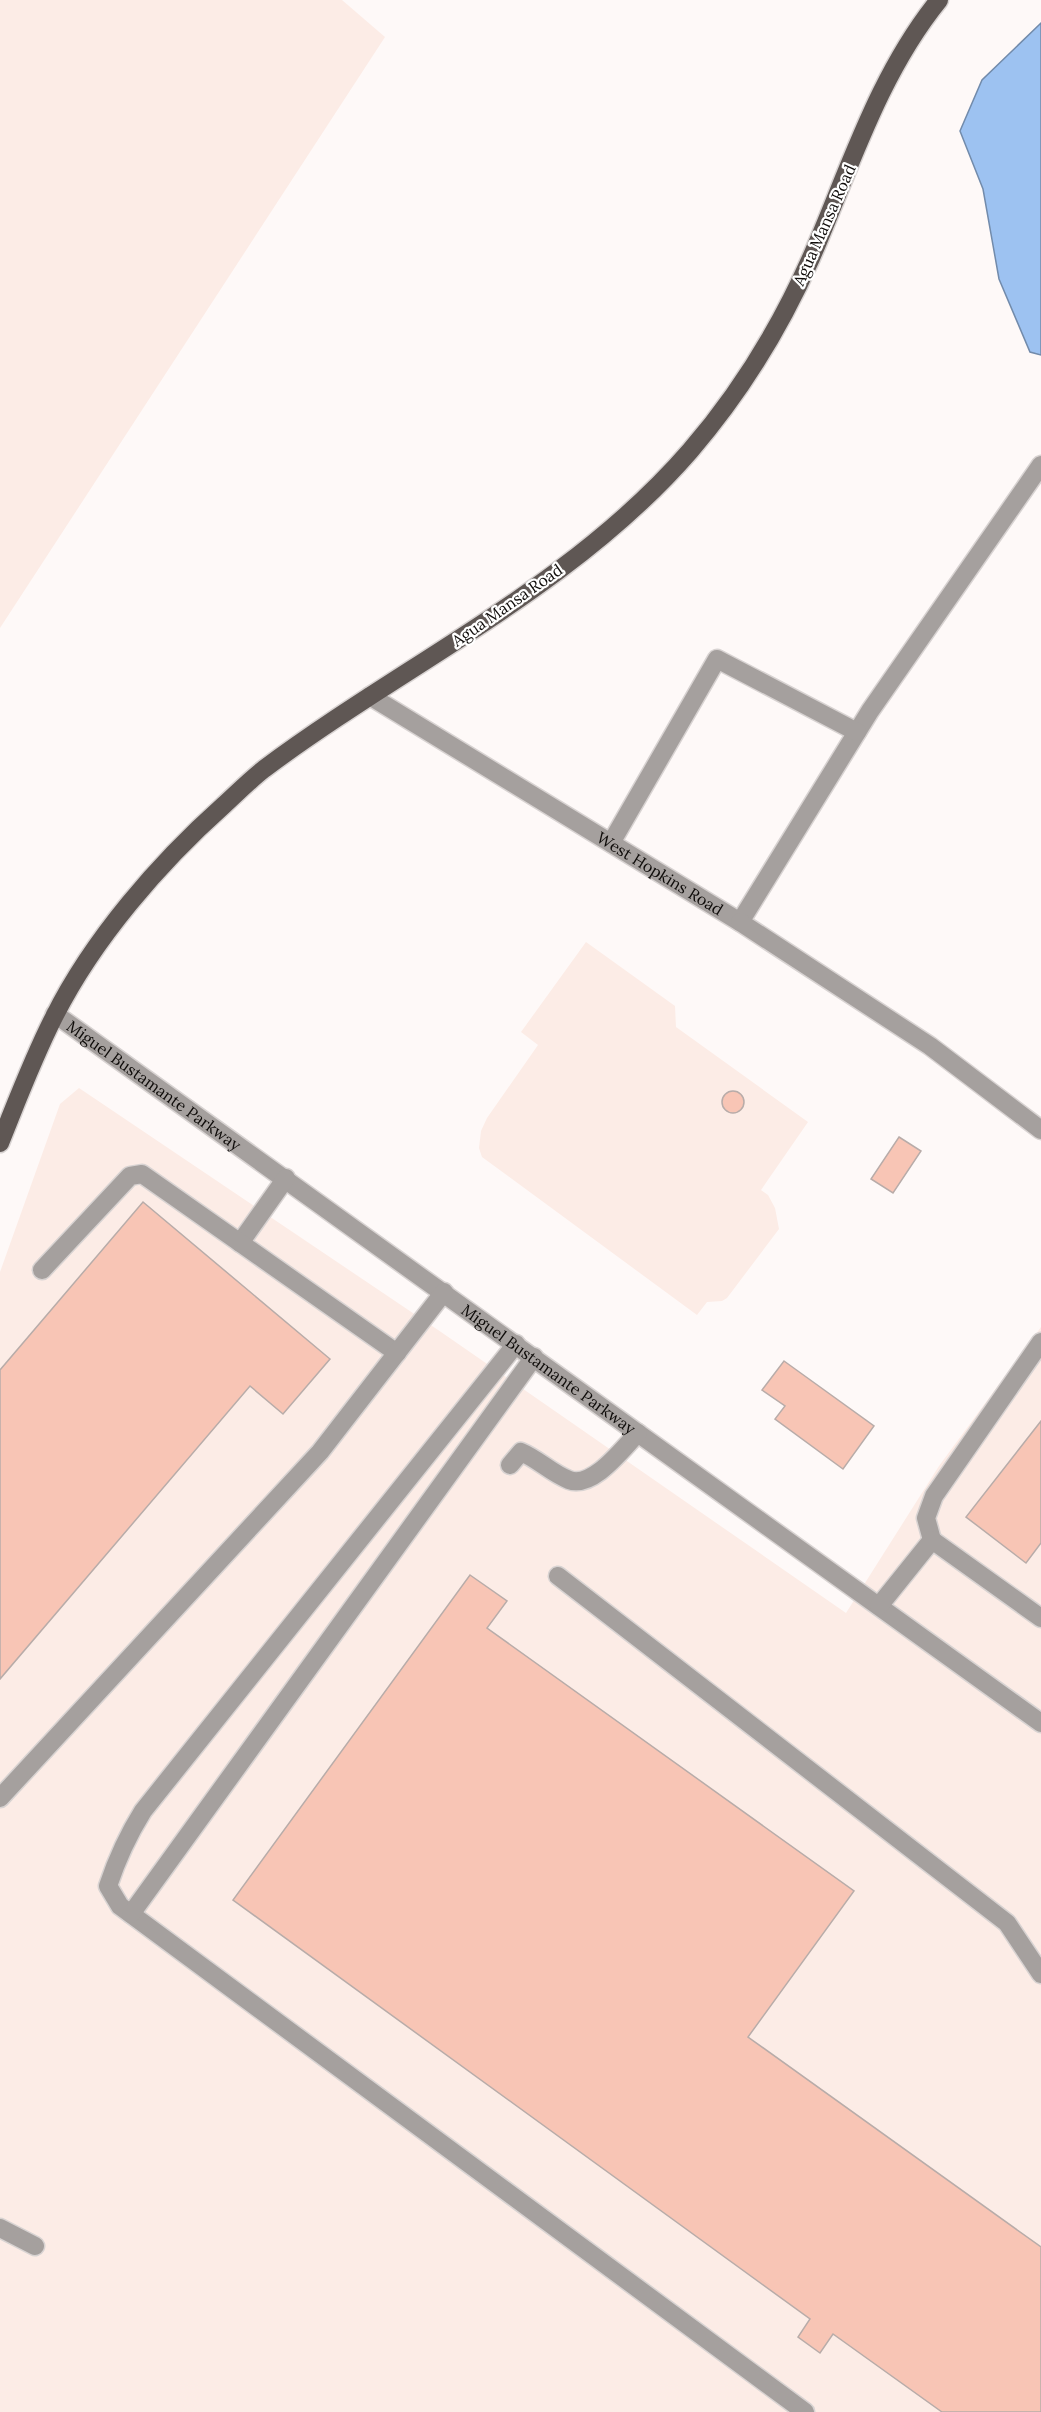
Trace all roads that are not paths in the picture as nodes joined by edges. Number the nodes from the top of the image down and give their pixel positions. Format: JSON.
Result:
{"nodes":[{"id":1,"x":939,"y":0,"type":"edge"},
{"id":2,"x":1041,"y":465,"type":"edge"},
{"id":3,"x":370,"y":696,"type":"junction"},
{"id":4,"x":857,"y":732,"type":"junction"},
{"id":5,"x":610,"y":843,"type":"junction"},
{"id":6,"x":740,"y":922,"type":"junction"},
{"id":7,"x":55,"y":1014,"type":"junction"},
{"id":8,"x":1041,"y":1130,"type":"edge"},
{"id":9,"x":0,"y":1143,"type":"edge"},
{"id":10,"x":285,"y":1178,"type":"junction"},
{"id":11,"x":240,"y":1243,"type":"junction"},
{"id":12,"x":42,"y":1270,"type":"dead end"},
{"id":13,"x":444,"y":1292,"type":"junction"},
{"id":14,"x":1041,"y":1342,"type":"edge"},
{"id":15,"x":516,"y":1344,"type":"junction"},
{"id":16,"x":397,"y":1353,"type":"junction"},
{"id":17,"x":534,"y":1357,"type":"junction"},
{"id":18,"x":639,"y":1432,"type":"junction"},
{"id":19,"x":510,"y":1465,"type":"dead end"},
{"id":20,"x":932,"y":1540,"type":"junction"},
{"id":21,"x":558,"y":1576,"type":"dead end"},
{"id":22,"x":879,"y":1606,"type":"junction"},
{"id":23,"x":1041,"y":1618,"type":"edge"},
{"id":24,"x":1041,"y":1723,"type":"edge"},
{"id":25,"x":0,"y":1798,"type":"edge"},
{"id":26,"x":131,"y":1914,"type":"junction"},
{"id":27,"x":1041,"y":1974,"type":"edge"},
{"id":28,"x":0,"y":2228,"type":"edge"},
{"id":29,"x":35,"y":2246,"type":"dead end"},
{"id":30,"x":805,"y":2412,"type":"edge"}],
"edges":[{"from":1,"to":3,"type":"main road","name":"Agua Mansa Road"},
{"from":2,"to":4,"type":"street","name":"West Hopkins Road"},
{"from":3,"to":5,"type":"street","name":"West Hopkins Road"},
{"from":3,"to":7,"type":"main road","name":"Agua Mansa Road"},
{"from":4,"to":5,"type":"street"},
{"from":4,"to":6,"type":"street","name":"West Hopkins Road"},
{"from":5,"to":6,"type":"street","name":"West Hopkins Road"},
{"from":6,"to":8,"type":"street"},
{"from":7,"to":9,"type":"main road","name":"Agua Mansa Road"},
{"from":7,"to":10,"type":"street","name":"Miguel Bustamante Parkway"},
{"from":10,"to":11,"type":"street"},
{"from":10,"to":13,"type":"street","name":"Miguel Bustamante Parkway"},
{"from":11,"to":12,"type":"street"},
{"from":11,"to":16,"type":"street"},
{"from":13,"to":15,"type":"street","name":"Miguel Bustamante Parkway"},
{"from":13,"to":16,"type":"street"},
{"from":14,"to":20,"type":"street"},
{"from":15,"to":17,"type":"street","name":"Miguel Bustamante Parkway"},
{"from":15,"to":26,"type":"street"},
{"from":16,"to":25,"type":"street"},
{"from":17,"to":18,"type":"street","name":"Miguel Bustamante Parkway"},
{"from":17,"to":26,"type":"street"},
{"from":18,"to":19,"type":"street"},
{"from":18,"to":22,"type":"street","name":"Miguel Bustamante Parkway"},
{"from":20,"to":22,"type":"street"},
{"from":20,"to":23,"type":"street"},
{"from":21,"to":27,"type":"street"},
{"from":22,"to":24,"type":"street","name":"Miguel Bustamante Parkway"},
{"from":26,"to":30,"type":"street"},
{"from":28,"to":29,"type":"street"}]}
